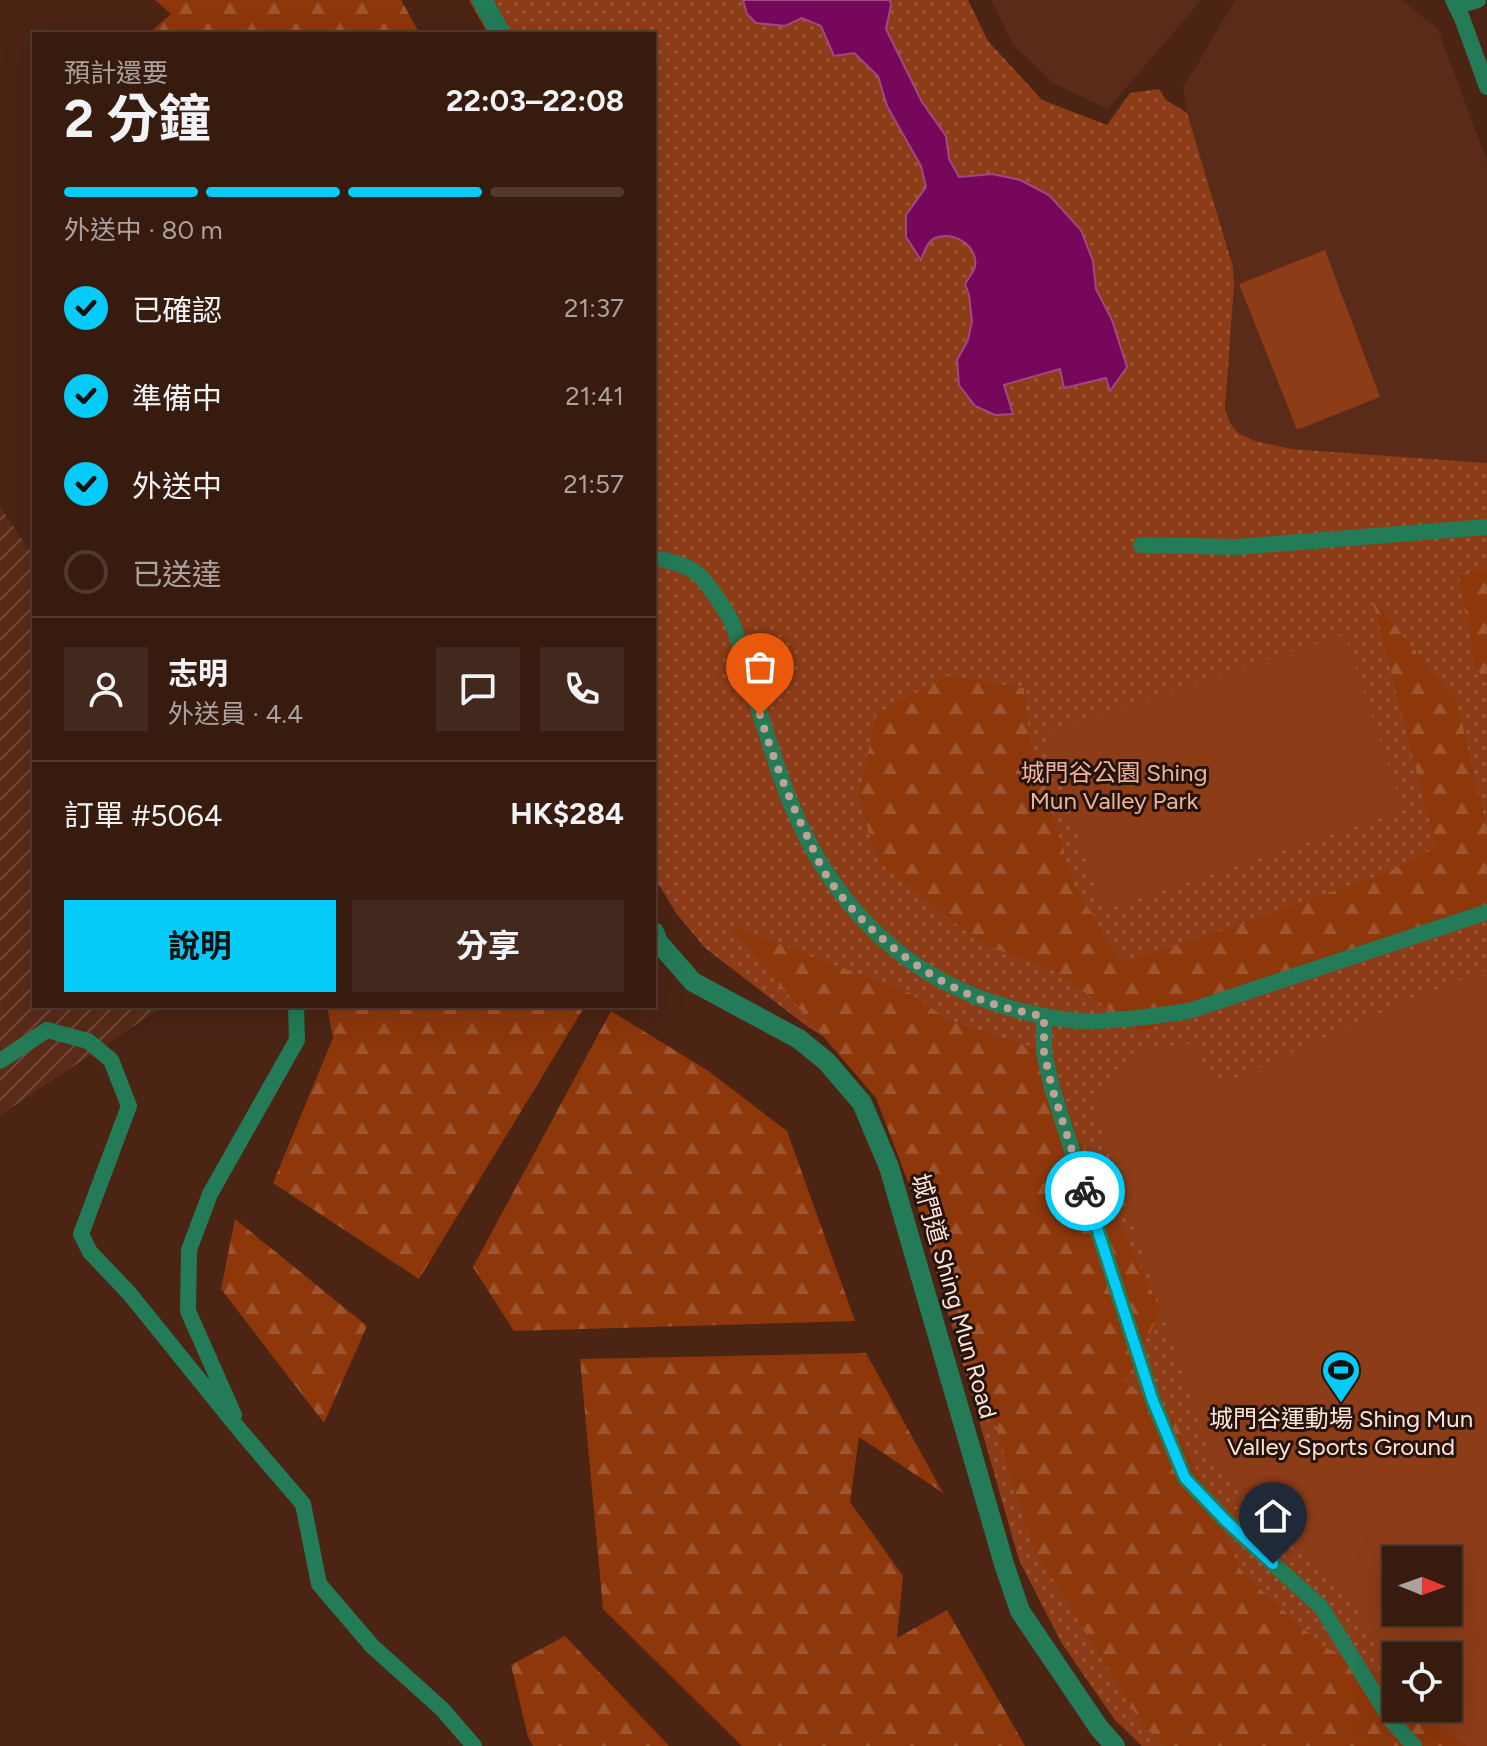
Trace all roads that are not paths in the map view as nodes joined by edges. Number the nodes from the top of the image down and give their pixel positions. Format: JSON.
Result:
{"nodes":[{"id":1,"x":482,"y":0,"type":"edge"},
{"id":2,"x":1478,"y":0,"type":"edge"},
{"id":3,"x":1455,"y":3,"type":"edge"},
{"id":4,"x":500,"y":32,"type":"edge"},
{"id":5,"x":1487,"y":87,"type":"edge"},
{"id":6,"x":1487,"y":527,"type":"edge"},
{"id":7,"x":1141,"y":545,"type":"dead end"},
{"id":8,"x":656,"y":559,"type":"edge"},
{"id":9,"x":1487,"y":912,"type":"edge"},
{"id":10,"x":656,"y":937,"type":"edge"},
{"id":11,"x":296,"y":1008,"type":"edge"},
{"id":12,"x":1044,"y":1017,"type":"junction"},
{"id":13,"x":0,"y":1061,"type":"edge"},
{"id":14,"x":243,"y":1434,"type":"junction"},
{"id":15,"x":474,"y":1746,"type":"edge"},
{"id":16,"x":1115,"y":1746,"type":"edge"},
{"id":17,"x":1414,"y":1746,"type":"edge"}],
"edges":[{"from":1,"to":4,"type":"street"},
{"from":2,"to":3,"type":"lane"},
{"from":3,"to":5,"type":"lane"},
{"from":6,"to":7,"type":"lane"},
{"from":8,"to":12,"type":"lane"},
{"from":9,"to":12,"type":"lane"},
{"from":10,"to":16,"type":"street","name":"城門道 Shing Mun Road"},
{"from":11,"to":14,"type":"lane"},
{"from":12,"to":17,"type":"lane"},
{"from":13,"to":14,"type":"lane"},
{"from":14,"to":15,"type":"lane"}]}
